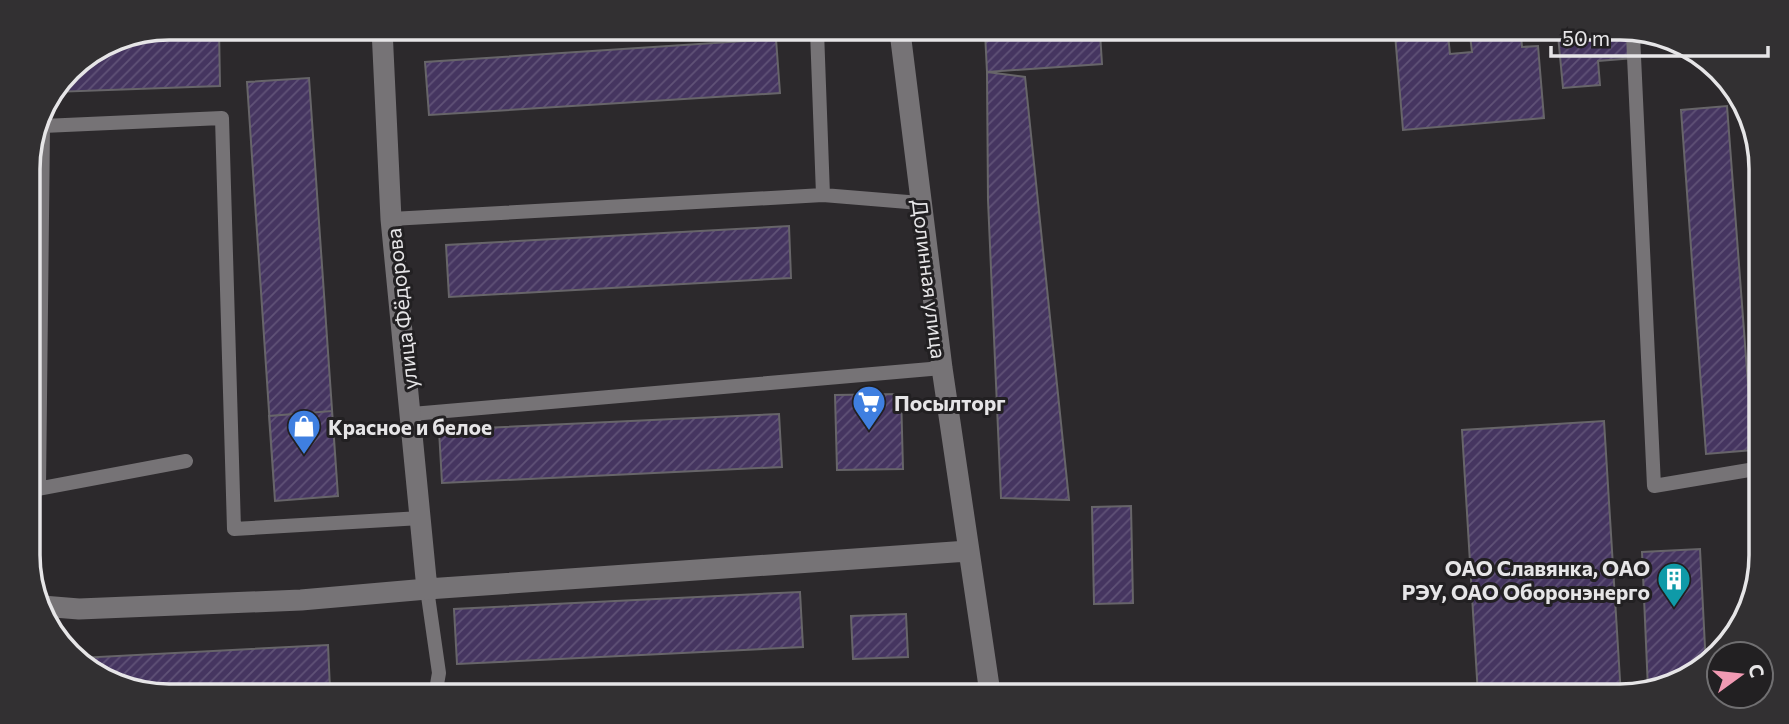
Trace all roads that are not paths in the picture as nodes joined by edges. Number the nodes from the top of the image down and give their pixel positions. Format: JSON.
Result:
{"nodes":[{"id":1,"x":901,"y":40,"type":"edge"},
{"id":2,"x":383,"y":41,"type":"edge"},
{"id":3,"x":817,"y":41,"type":"edge"},
{"id":4,"x":1633,"y":41,"type":"edge"},
{"id":5,"x":48,"y":126,"type":"edge"},
{"id":6,"x":42,"y":149,"type":"edge"},
{"id":7,"x":822,"y":195,"type":"junction"},
{"id":8,"x":920,"y":203,"type":"junction"},
{"id":9,"x":41,"y":212,"type":"edge"},
{"id":10,"x":391,"y":219,"type":"junction"},
{"id":11,"x":942,"y":368,"type":"junction"},
{"id":12,"x":412,"y":414,"type":"junction"},
{"id":13,"x":186,"y":461,"type":"dead end"},
{"id":14,"x":1749,"y":470,"type":"edge"},
{"id":15,"x":40,"y":488,"type":"edge"},
{"id":16,"x":421,"y":518,"type":"junction"},
{"id":17,"x":968,"y":551,"type":"junction"},
{"id":18,"x":427,"y":589,"type":"junction"},
{"id":19,"x":52,"y":607,"type":"edge"},
{"id":20,"x":989,"y":683,"type":"edge"},
{"id":21,"x":437,"y":684,"type":"edge"}],
"edges":[{"from":1,"to":8,"type":"street","name":"Долинная улица"},
{"from":2,"to":10,"type":"street","name":"улица Фёдорова"},
{"from":3,"to":7,"type":"lane"},
{"from":4,"to":14,"type":"lane"},
{"from":5,"to":16,"type":"lane"},
{"from":6,"to":9,"type":"lane"},
{"from":7,"to":8,"type":"lane"},
{"from":7,"to":10,"type":"lane"},
{"from":8,"to":11,"type":"street","name":"Долинная улица"},
{"from":10,"to":12,"type":"street","name":"улица Фёдорова"},
{"from":11,"to":12,"type":"lane"},
{"from":11,"to":17,"type":"street","name":"Долинная улица"},
{"from":12,"to":16,"type":"street","name":"улица Фёдорова"},
{"from":13,"to":15,"type":"lane"},
{"from":16,"to":18,"type":"street","name":"улица Фёдорова"},
{"from":17,"to":18,"type":"street"},
{"from":17,"to":20,"type":"street","name":"Долинная улица"},
{"from":18,"to":19,"type":"street"},
{"from":18,"to":21,"type":"lane"}]}
